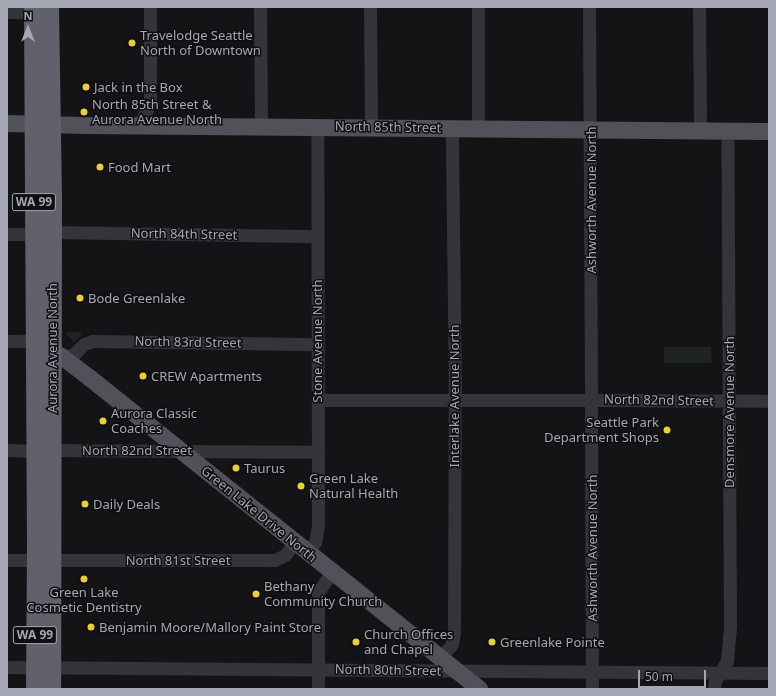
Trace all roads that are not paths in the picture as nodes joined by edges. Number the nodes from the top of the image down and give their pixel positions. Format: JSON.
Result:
{"nodes":[{"id":1,"x":150,"y":7,"type":"edge"},
{"id":2,"x":260,"y":7,"type":"edge"},
{"id":3,"x":370,"y":7,"type":"edge"},
{"id":4,"x":478,"y":7,"type":"edge"},
{"id":5,"x":589,"y":7,"type":"edge"},
{"id":6,"x":699,"y":7,"type":"edge"},
{"id":7,"x":39,"y":9,"type":"edge"},
{"id":8,"x":7,"y":12,"type":"edge"},
{"id":9,"x":7,"y":123,"type":"edge"},
{"id":10,"x":42,"y":124,"type":"junction"},
{"id":11,"x":138,"y":126,"type":"junction"},
{"id":12,"x":261,"y":126,"type":"junction"},
{"id":13,"x":317,"y":127,"type":"junction"},
{"id":14,"x":371,"y":127,"type":"junction"},
{"id":15,"x":452,"y":128,"type":"junction"},
{"id":16,"x":478,"y":129,"type":"junction"},
{"id":17,"x":590,"y":130,"type":"junction"},
{"id":18,"x":700,"y":130,"type":"junction"},
{"id":19,"x":727,"y":130,"type":"junction"},
{"id":20,"x":769,"y":131,"type":"edge"},
{"id":21,"x":7,"y":234,"type":"edge"},
{"id":22,"x":36,"y":234,"type":"junction"},
{"id":23,"x":317,"y":236,"type":"junction"},
{"id":24,"x":7,"y":341,"type":"edge"},
{"id":25,"x":317,"y":344,"type":"junction"},
{"id":26,"x":51,"y":352,"type":"junction"},
{"id":27,"x":318,"y":400,"type":"junction"},
{"id":28,"x":454,"y":400,"type":"junction"},
{"id":29,"x":591,"y":400,"type":"junction"},
{"id":30,"x":730,"y":401,"type":"junction"},
{"id":31,"x":769,"y":401,"type":"edge"},
{"id":32,"x":7,"y":450,"type":"edge"},
{"id":33,"x":44,"y":450,"type":"junction"},
{"id":34,"x":181,"y":451,"type":"junction"},
{"id":35,"x":318,"y":452,"type":"junction"},
{"id":36,"x":301,"y":547,"type":"junction"},
{"id":37,"x":7,"y":560,"type":"edge"},
{"id":38,"x":44,"y":560,"type":"junction"},
{"id":39,"x":332,"y":572,"type":"junction"},
{"id":40,"x":440,"y":658,"type":"junction"},
{"id":41,"x":7,"y":667,"type":"edge"},
{"id":42,"x":43,"y":667,"type":"junction"},
{"id":43,"x":318,"y":670,"type":"junction"},
{"id":44,"x":456,"y":671,"type":"junction"},
{"id":45,"x":593,"y":672,"type":"junction"},
{"id":46,"x":720,"y":673,"type":"junction"},
{"id":47,"x":769,"y":673,"type":"edge"},
{"id":48,"x":34,"y":689,"type":"edge"},
{"id":49,"x":51,"y":689,"type":"edge"},
{"id":50,"x":318,"y":689,"type":"edge"},
{"id":51,"x":479,"y":689,"type":"edge"},
{"id":52,"x":592,"y":689,"type":"edge"},
{"id":53,"x":714,"y":689,"type":"edge"}],
"edges":[{"from":1,"to":11,"type":"street"},
{"from":2,"to":12,"type":"street"},
{"from":3,"to":14,"type":"street"},
{"from":4,"to":16,"type":"street"},
{"from":5,"to":17,"type":"street","name":"Ashworth Avenue North"},
{"from":6,"to":18,"type":"street"},
{"from":7,"to":8,"type":"street"},
{"from":7,"to":10,"type":"highway","name":"Aurora Avenue North","number":"WA 99"},
{"from":9,"to":10,"type":"main road","name":"North 85th Street"},
{"from":10,"to":11,"type":"main road","name":"North 85th Street"},
{"from":10,"to":22,"type":"highway","name":"Aurora Avenue North","number":"WA 99"},
{"from":11,"to":12,"type":"main road","name":"North 85th Street"},
{"from":12,"to":13,"type":"main road","name":"North 85th Street"},
{"from":13,"to":14,"type":"main road","name":"North 85th Street"},
{"from":13,"to":23,"type":"street","name":"Stone Avenue North"},
{"from":14,"to":15,"type":"main road","name":"North 85th Street"},
{"from":15,"to":16,"type":"main road","name":"North 85th Street"},
{"from":15,"to":28,"type":"street","name":"Interlake Avenue North"},
{"from":16,"to":17,"type":"main road","name":"North 85th Street"},
{"from":17,"to":18,"type":"main road","name":"North 85th Street"},
{"from":17,"to":29,"type":"street","name":"Ashworth Avenue North"},
{"from":18,"to":19,"type":"main road","name":"North 85th Street"},
{"from":19,"to":20,"type":"main road","name":"North 85th Street"},
{"from":19,"to":30,"type":"street","name":"Densmore Avenue North"},
{"from":21,"to":22,"type":"street","name":"North 84th Street"},
{"from":22,"to":23,"type":"street","name":"North 84th Street"},
{"from":22,"to":26,"type":"highway","name":"Aurora Avenue North","number":"WA 99"},
{"from":23,"to":25,"type":"street","name":"Stone Avenue North"},
{"from":24,"to":26,"type":"street"},
{"from":25,"to":26,"type":"street","name":"North 83rd Street"},
{"from":25,"to":27,"type":"street","name":"Stone Avenue North"},
{"from":26,"to":33,"type":"highway","name":"Aurora Avenue North","number":"WA 99"},
{"from":26,"to":34,"type":"main road","name":"Green Lake Drive North"},
{"from":27,"to":28,"type":"street","name":"North 82nd Street"},
{"from":27,"to":35,"type":"street","name":"Stone Avenue North"},
{"from":28,"to":29,"type":"street","name":"North 82nd Street"},
{"from":28,"to":40,"type":"street","name":"Interlake Avenue North"},
{"from":29,"to":30,"type":"street","name":"North 82nd Street"},
{"from":29,"to":45,"type":"street","name":"Ashworth Avenue North"},
{"from":30,"to":31,"type":"street","name":"North 82nd Street"},
{"from":30,"to":46,"type":"street","name":"Densmore Avenue North"},
{"from":32,"to":33,"type":"street","name":"North 82nd Street"},
{"from":33,"to":34,"type":"street","name":"North 82nd Street"},
{"from":33,"to":38,"type":"highway","name":"Aurora Avenue North","number":"WA 99"},
{"from":34,"to":35,"type":"street","name":"North 82nd Street"},
{"from":34,"to":36,"type":"main road","name":"Green Lake Drive North"},
{"from":35,"to":36,"type":"street","name":"Stone Avenue North"},
{"from":36,"to":38,"type":"street","name":"North 81st Street"},
{"from":36,"to":39,"type":"main road","name":"Green Lake Drive North"},
{"from":37,"to":38,"type":"street","name":"North 81st Street"},
{"from":38,"to":42,"type":"highway","name":"Aurora Avenue North","number":"WA 99"},
{"from":39,"to":40,"type":"main road","name":"Green Lake Drive North"},
{"from":39,"to":43,"type":"street"},
{"from":40,"to":44,"type":"main road","name":"Green Lake Drive North"},
{"from":41,"to":42,"type":"street","name":"North 80th Street"},
{"from":42,"to":43,"type":"street","name":"North 80th Street"},
{"from":42,"to":48,"type":"highway","name":"Aurora Avenue North","number":"WA 99"},
{"from":42,"to":49,"type":"highway","name":"Aurora Avenue North","number":"WA 99"},
{"from":43,"to":44,"type":"street","name":"North 80th Street"},
{"from":43,"to":50,"type":"street"},
{"from":44,"to":45,"type":"street","name":"North 80th Street"},
{"from":44,"to":51,"type":"main road","name":"Green Lake Drive North"},
{"from":45,"to":46,"type":"street","name":"North 80th Street"},
{"from":45,"to":52,"type":"street","name":"Ashworth Avenue North"},
{"from":46,"to":47,"type":"street","name":"North 80th Street"},
{"from":46,"to":53,"type":"street","name":"Densmore Avenue North"}]}
